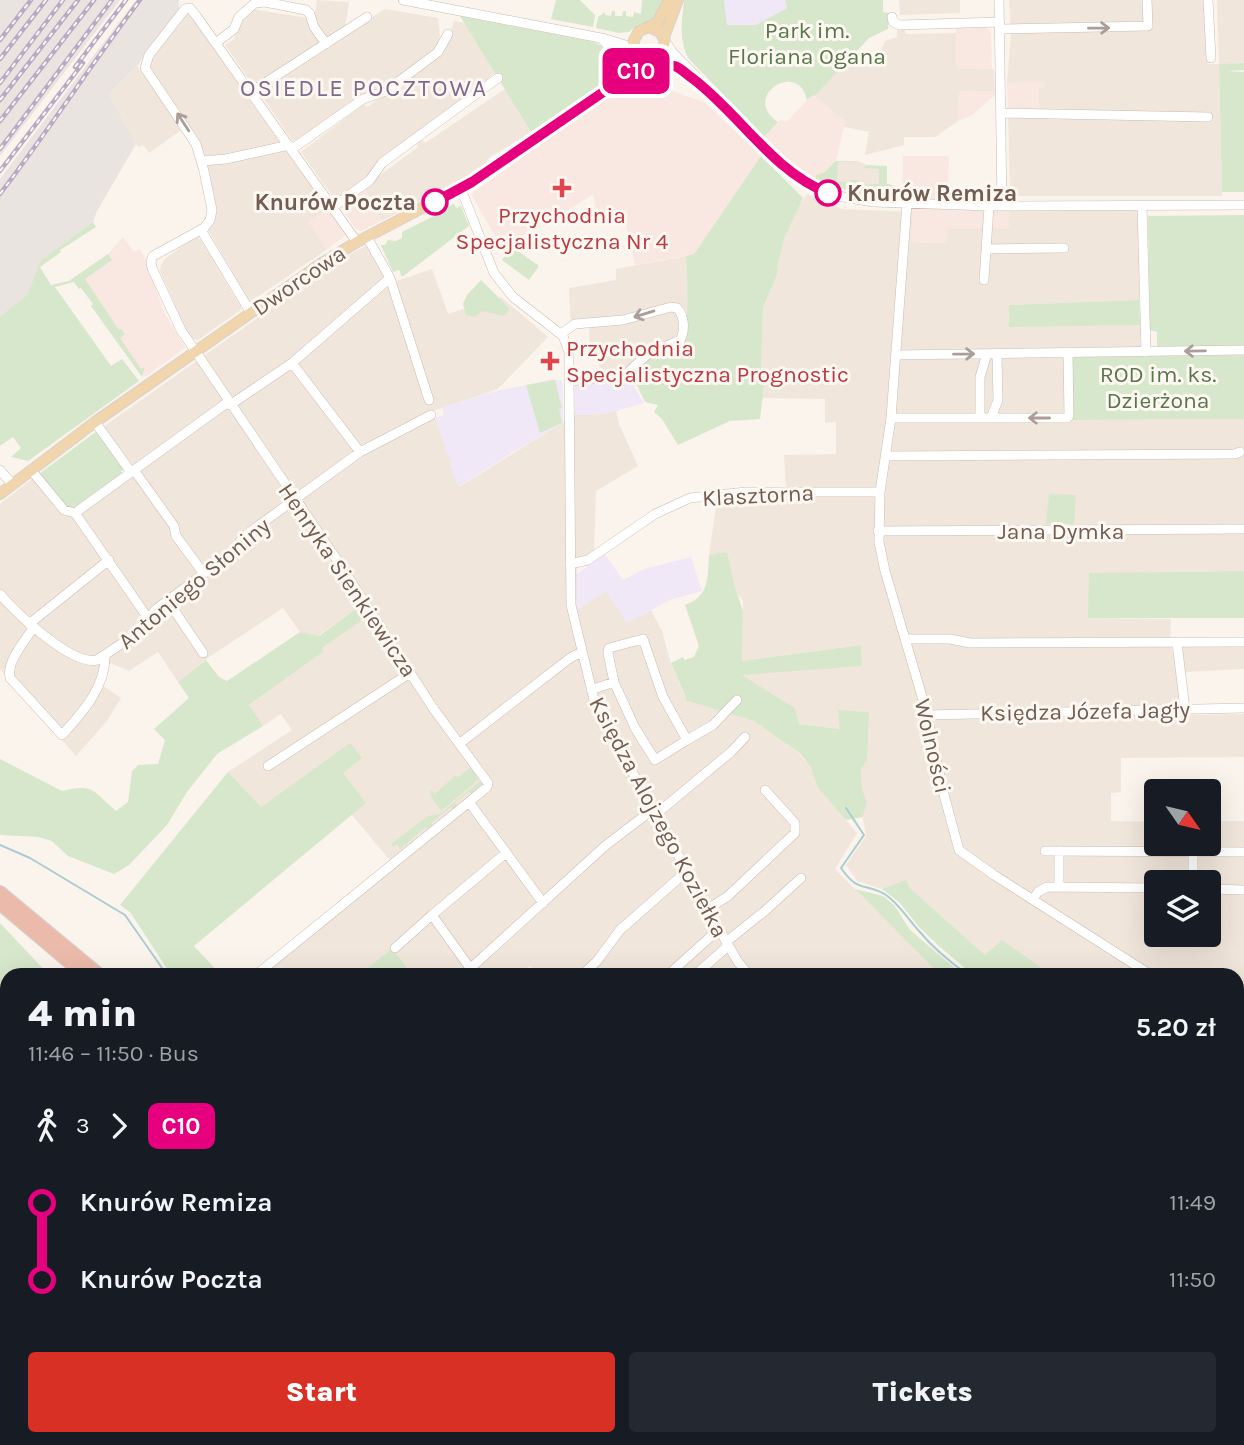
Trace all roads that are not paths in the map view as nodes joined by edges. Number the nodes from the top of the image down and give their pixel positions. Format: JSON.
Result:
{"nodes":[{"id":1,"x":403,"y":0,"type":"edge"},
{"id":2,"x":669,"y":0,"type":"edge"},
{"id":3,"x":678,"y":0,"type":"edge"},
{"id":4,"x":999,"y":0,"type":"edge"},
{"id":5,"x":1147,"y":0,"type":"edge"},
{"id":6,"x":1208,"y":0,"type":"edge"},
{"id":7,"x":367,"y":17,"type":"dead end"},
{"id":8,"x":892,"y":17,"type":"dead end"},
{"id":9,"x":1000,"y":26,"type":"junction"},
{"id":10,"x":649,"y":27,"type":"junction"},
{"id":11,"x":637,"y":33,"type":"junction"},
{"id":12,"x":448,"y":34,"type":"dead end"},
{"id":13,"x":603,"y":38,"type":"junction"},
{"id":14,"x":664,"y":39,"type":"junction"},
{"id":15,"x":216,"y":43,"type":"junction"},
{"id":16,"x":326,"y":44,"type":"junction"},
{"id":17,"x":635,"y":51,"type":"junction"},
{"id":18,"x":1211,"y":58,"type":"dead end"},
{"id":19,"x":652,"y":59,"type":"junction"},
{"id":20,"x":677,"y":66,"type":"junction"},
{"id":21,"x":631,"y":73,"type":"junction"},
{"id":22,"x":498,"y":78,"type":"dead end"},
{"id":23,"x":611,"y":86,"type":"junction"},
{"id":24,"x":710,"y":91,"type":"junction"},
{"id":25,"x":251,"y":92,"type":"junction"},
{"id":26,"x":1002,"y":113,"type":"junction"},
{"id":27,"x":1208,"y":117,"type":"dead end"},
{"id":28,"x":290,"y":147,"type":"junction"},
{"id":29,"x":202,"y":161,"type":"junction"},
{"id":30,"x":461,"y":189,"type":"junction"},
{"id":31,"x":907,"y":203,"type":"junction"},
{"id":32,"x":1142,"y":205,"type":"junction"},
{"id":33,"x":1244,"y":205,"type":"edge"},
{"id":34,"x":989,"y":206,"type":"junction"},
{"id":35,"x":1002,"y":206,"type":"junction"},
{"id":36,"x":333,"y":207,"type":"junction"},
{"id":37,"x":201,"y":230,"type":"junction"},
{"id":38,"x":362,"y":239,"type":"junction"},
{"id":39,"x":1064,"y":248,"type":"dead end"},
{"id":40,"x":986,"y":249,"type":"junction"},
{"id":41,"x":390,"y":278,"type":"junction"},
{"id":42,"x":984,"y":280,"type":"dead end"},
{"id":43,"x":251,"y":313,"type":"junction"},
{"id":44,"x":561,"y":334,"type":"junction"},
{"id":45,"x":1244,"y":350,"type":"edge"},
{"id":46,"x":195,"y":352,"type":"junction"},
{"id":47,"x":1146,"y":352,"type":"junction"},
{"id":48,"x":1068,"y":353,"type":"junction"},
{"id":49,"x":992,"y":354,"type":"junction"},
{"id":50,"x":896,"y":355,"type":"junction"},
{"id":51,"x":292,"y":363,"type":"junction"},
{"id":52,"x":569,"y":381,"type":"junction"},
{"id":53,"x":429,"y":400,"type":"dead end"},
{"id":54,"x":229,"y":404,"type":"junction"},
{"id":55,"x":431,"y":415,"type":"dead end"},
{"id":56,"x":891,"y":418,"type":"junction"},
{"id":57,"x":980,"y":418,"type":"junction"},
{"id":58,"x":991,"y":418,"type":"junction"},
{"id":59,"x":95,"y":422,"type":"junction"},
{"id":60,"x":360,"y":452,"type":"junction"},
{"id":61,"x":1240,"y":453,"type":"dead end"},
{"id":62,"x":886,"y":456,"type":"junction"},
{"id":63,"x":0,"y":470,"type":"edge"},
{"id":64,"x":31,"y":470,"type":"junction"},
{"id":65,"x":132,"y":471,"type":"junction"},
{"id":66,"x":12,"y":484,"type":"junction"},
{"id":67,"x":880,"y":492,"type":"junction"},
{"id":68,"x":0,"y":494,"type":"edge"},
{"id":69,"x":295,"y":500,"type":"junction"},
{"id":70,"x":75,"y":513,"type":"junction"},
{"id":71,"x":1244,"y":529,"type":"edge"},
{"id":72,"x":878,"y":531,"type":"junction"},
{"id":73,"x":109,"y":560,"type":"junction"},
{"id":74,"x":570,"y":564,"type":"junction"},
{"id":75,"x":204,"y":574,"type":"junction"},
{"id":76,"x":0,"y":594,"type":"edge"},
{"id":77,"x":168,"y":601,"type":"junction"},
{"id":78,"x":150,"y":621,"type":"junction"},
{"id":79,"x":31,"y":626,"type":"junction"},
{"id":80,"x":906,"y":639,"type":"junction"},
{"id":81,"x":1244,"y":642,"type":"edge"},
{"id":82,"x":1177,"y":643,"type":"junction"},
{"id":83,"x":582,"y":652,"type":"junction"},
{"id":84,"x":203,"y":653,"type":"dead end"},
{"id":85,"x":105,"y":657,"type":"junction"},
{"id":86,"x":410,"y":673,"type":"junction"},
{"id":87,"x":614,"y":682,"type":"junction"},
{"id":88,"x":591,"y":690,"type":"junction"},
{"id":89,"x":737,"y":700,"type":"dead end"},
{"id":90,"x":1185,"y":709,"type":"junction"},
{"id":91,"x":1244,"y":709,"type":"edge"},
{"id":92,"x":927,"y":715,"type":"junction"},
{"id":93,"x":745,"y":737,"type":"dead end"},
{"id":94,"x":687,"y":740,"type":"junction"},
{"id":95,"x":459,"y":744,"type":"junction"},
{"id":96,"x":268,"y":766,"type":"dead end"},
{"id":97,"x":765,"y":790,"type":"dead end"},
{"id":98,"x":469,"y":802,"type":"junction"},
{"id":99,"x":654,"y":813,"type":"junction"},
{"id":100,"x":1144,"y":849,"type":"edge"},
{"id":101,"x":1222,"y":850,"type":"edge"},
{"id":102,"x":1045,"y":851,"type":"dead end"},
{"id":103,"x":1059,"y":851,"type":"junction"},
{"id":104,"x":1244,"y":852,"type":"edge"},
{"id":105,"x":506,"y":853,"type":"junction"},
{"id":106,"x":687,"y":872,"type":"junction"},
{"id":107,"x":801,"y":878,"type":"dead end"},
{"id":108,"x":1059,"y":887,"type":"junction"},
{"id":109,"x":1144,"y":888,"type":"edge"},
{"id":110,"x":1221,"y":889,"type":"edge"},
{"id":111,"x":1244,"y":890,"type":"edge"},
{"id":112,"x":0,"y":892,"type":"edge"},
{"id":113,"x":1033,"y":899,"type":"junction"},
{"id":114,"x":543,"y":903,"type":"junction"},
{"id":115,"x":0,"y":904,"type":"edge"},
{"id":116,"x":708,"y":909,"type":"junction"},
{"id":117,"x":432,"y":915,"type":"junction"},
{"id":118,"x":719,"y":929,"type":"junction"},
{"id":119,"x":727,"y":944,"type":"junction"},
{"id":120,"x":395,"y":948,"type":"dead end"},
{"id":121,"x":76,"y":968,"type":"edge"},
{"id":122,"x":92,"y":968,"type":"edge"},
{"id":123,"x":265,"y":968,"type":"edge"},
{"id":124,"x":465,"y":968,"type":"edge"},
{"id":125,"x":471,"y":968,"type":"edge"},
{"id":126,"x":590,"y":968,"type":"edge"},
{"id":127,"x":676,"y":968,"type":"edge"},
{"id":128,"x":702,"y":968,"type":"edge"},
{"id":129,"x":744,"y":968,"type":"edge"},
{"id":130,"x":1140,"y":968,"type":"edge"}],
"edges":[{"from":1,"to":13,"type":"street"},
{"from":2,"to":10,"type":"main road"},
{"from":3,"to":14,"type":"main road"},
{"from":4,"to":9,"type":"street"},
{"from":9,"to":5,"type":"street","one_way":true},
{"from":6,"to":18,"type":"street"},
{"from":7,"to":16,"type":"street"},
{"from":8,"to":9,"type":"street"},
{"from":9,"to":26,"type":"street"},
{"from":10,"to":11,"type":"main road"},
{"from":10,"to":14,"type":"main road"},
{"from":11,"to":13,"type":"street"},
{"from":11,"to":17,"type":"main road"},
{"from":12,"to":28,"type":"street"},
{"from":13,"to":17,"type":"street"},
{"from":13,"to":23,"type":"street"},
{"from":14,"to":19,"type":"main road"},
{"from":14,"to":24,"type":"street"},
{"from":15,"to":16,"type":"street"},
{"from":15,"to":25,"type":"street"},
{"from":29,"to":15,"type":"street","one_way":true},
{"from":16,"to":25,"type":"street"},
{"from":17,"to":19,"type":"main road"},
{"from":17,"to":23,"type":"main road","name":"Dworcowa"},
{"from":19,"to":20,"type":"street"},
{"from":19,"to":21,"type":"main road","name":"Dworcowa"},
{"from":20,"to":21,"type":"street"},
{"from":20,"to":24,"type":"street"},
{"from":21,"to":23,"type":"main road","name":"Dworcowa"},
{"from":22,"to":36,"type":"street"},
{"from":23,"to":30,"type":"main road","name":"Dworcowa"},
{"from":24,"to":31,"type":"street"},
{"from":25,"to":28,"type":"street"},
{"from":26,"to":27,"type":"street"},
{"from":26,"to":35,"type":"street"},
{"from":28,"to":29,"type":"street"},
{"from":28,"to":36,"type":"street"},
{"from":29,"to":37,"type":"street"},
{"from":30,"to":38,"type":"main road","name":"Dworcowa"},
{"from":30,"to":44,"type":"street"},
{"from":31,"to":34,"type":"street"},
{"from":31,"to":50,"type":"street","name":"Wolności"},
{"from":32,"to":33,"type":"street"},
{"from":32,"to":35,"type":"street"},
{"from":32,"to":47,"type":"street"},
{"from":34,"to":35,"type":"street"},
{"from":34,"to":40,"type":"street"},
{"from":36,"to":38,"type":"street"},
{"from":37,"to":43,"type":"street"},
{"from":37,"to":46,"type":"street","name":"Henryka Sienkiewicza"},
{"from":38,"to":41,"type":"street"},
{"from":38,"to":43,"type":"main road","name":"Dworcowa"},
{"from":39,"to":40,"type":"street"},
{"from":40,"to":42,"type":"street"},
{"from":41,"to":51,"type":"street"},
{"from":41,"to":53,"type":"street"},
{"from":43,"to":46,"type":"main road","name":"Dworcowa"},
{"from":44,"to":52,"type":"street","name":"Księdza Alojzego Koziełka"},
{"from":52,"to":44,"type":"street","one_way":true},
{"from":45,"to":47,"type":"street","one_way":true},
{"from":46,"to":54,"type":"street","name":"Henryka Sienkiewicza"},
{"from":46,"to":59,"type":"main road","name":"Dworcowa"},
{"from":47,"to":48,"type":"street"},
{"from":48,"to":49,"type":"street"},
{"from":48,"to":58,"type":"street","one_way":true},
{"from":50,"to":49,"type":"street","one_way":true},
{"from":49,"to":57,"type":"street"},
{"from":49,"to":58,"type":"street"},
{"from":50,"to":56,"type":"street","name":"Wolności"},
{"from":51,"to":54,"type":"street"},
{"from":51,"to":60,"type":"street"},
{"from":52,"to":74,"type":"street","name":"Księdza Alojzego Koziełka"},
{"from":54,"to":65,"type":"street"},
{"from":54,"to":69,"type":"street","name":"Henryka Sienkiewicza"},
{"from":55,"to":60,"type":"street","name":"Antoniego Słoniny"},
{"from":56,"to":57,"type":"street"},
{"from":56,"to":62,"type":"street","name":"Wolności"},
{"from":57,"to":58,"type":"street"},
{"from":59,"to":64,"type":"main road","name":"Dworcowa"},
{"from":59,"to":65,"type":"street"},
{"from":60,"to":69,"type":"street","name":"Antoniego Słoniny"},
{"from":61,"to":62,"type":"street"},
{"from":62,"to":67,"type":"street","name":"Wolności"},
{"from":63,"to":66,"type":"street"},
{"from":64,"to":66,"type":"main road","name":"Dworcowa"},
{"from":64,"to":70,"type":"street"},
{"from":65,"to":70,"type":"street"},
{"from":65,"to":75,"type":"street"},
{"from":66,"to":68,"type":"main road","name":"Dworcowa"},
{"from":67,"to":72,"type":"street","name":"Wolności"},
{"from":67,"to":74,"type":"street","name":"Klasztorna"},
{"from":69,"to":75,"type":"street","name":"Antoniego Słoniny"},
{"from":69,"to":86,"type":"street","name":"Henryka Sienkiewicza"},
{"from":70,"to":73,"type":"street"},
{"from":71,"to":72,"type":"street","name":"Jana Dymka"},
{"from":72,"to":80,"type":"street","name":"Wolności"},
{"from":73,"to":78,"type":"street"},
{"from":73,"to":79,"type":"street"},
{"from":74,"to":83,"type":"street","name":"Księdza Alojzego Koziełka"},
{"from":75,"to":77,"type":"street","name":"Antoniego Słoniny"},
{"from":76,"to":79,"type":"street"},
{"from":77,"to":78,"type":"street","name":"Antoniego Słoniny"},
{"from":77,"to":84,"type":"street"},
{"from":78,"to":85,"type":"street","name":"Antoniego Słoniny"},
{"from":79,"to":85,"type":"street"},
{"from":79,"to":85,"type":"street","name":"Antoniego Słoniny"},
{"from":80,"to":82,"type":"street"},
{"from":80,"to":92,"type":"street","name":"Wolności"},
{"from":81,"to":82,"type":"street"},
{"from":82,"to":90,"type":"street"},
{"from":83,"to":88,"type":"street","name":"Księdza Alojzego Koziełka"},
{"from":83,"to":95,"type":"street"},
{"from":86,"to":95,"type":"street","name":"Henryka Sienkiewicza"},
{"from":86,"to":96,"type":"street"},
{"from":87,"to":88,"type":"street"},
{"from":87,"to":94,"type":"street"},
{"from":87,"to":94,"type":"street"},
{"from":88,"to":99,"type":"street","name":"Księdza Alojzego Koziełka"},
{"from":89,"to":94,"type":"street"},
{"from":90,"to":91,"type":"street","name":"Księdza Józefa Jagły"},
{"from":90,"to":92,"type":"street","name":"Księdza Józefa Jagły"},
{"from":92,"to":113,"type":"street","name":"Wolności"},
{"from":93,"to":99,"type":"street"},
{"from":95,"to":98,"type":"street","name":"Henryka Sienkiewicza"},
{"from":97,"to":116,"type":"street"},
{"from":98,"to":105,"type":"street"},
{"from":98,"to":123,"type":"street","name":"Henryka Sienkiewicza"},
{"from":99,"to":106,"type":"street","name":"Księdza Alojzego Koziełka"},
{"from":99,"to":114,"type":"street"},
{"from":100,"to":103,"type":"street"},
{"from":101,"to":104,"type":"street"},
{"from":102,"to":103,"type":"street"},
{"from":103,"to":108,"type":"street"},
{"from":105,"to":114,"type":"street"},
{"from":105,"to":117,"type":"street"},
{"from":106,"to":116,"type":"street","name":"Księdza Alojzego Koziełka"},
{"from":106,"to":126,"type":"street"},
{"from":107,"to":119,"type":"street"},
{"from":108,"to":109,"type":"street"},
{"from":108,"to":113,"type":"street"},
{"from":110,"to":111,"type":"street"},
{"from":112,"to":122,"type":"highway"},
{"from":113,"to":130,"type":"street","name":"Wolności"},
{"from":114,"to":125,"type":"street"},
{"from":115,"to":121,"type":"highway"},
{"from":116,"to":118,"type":"street","name":"Księdza Alojzego Koziełka"},
{"from":117,"to":120,"type":"street"},
{"from":117,"to":124,"type":"street"},
{"from":118,"to":119,"type":"street","name":"Księdza Alojzego Koziełka"},
{"from":118,"to":127,"type":"street"},
{"from":119,"to":128,"type":"street"},
{"from":119,"to":129,"type":"street","name":"Księdza Alojzego Koziełka"}]}
